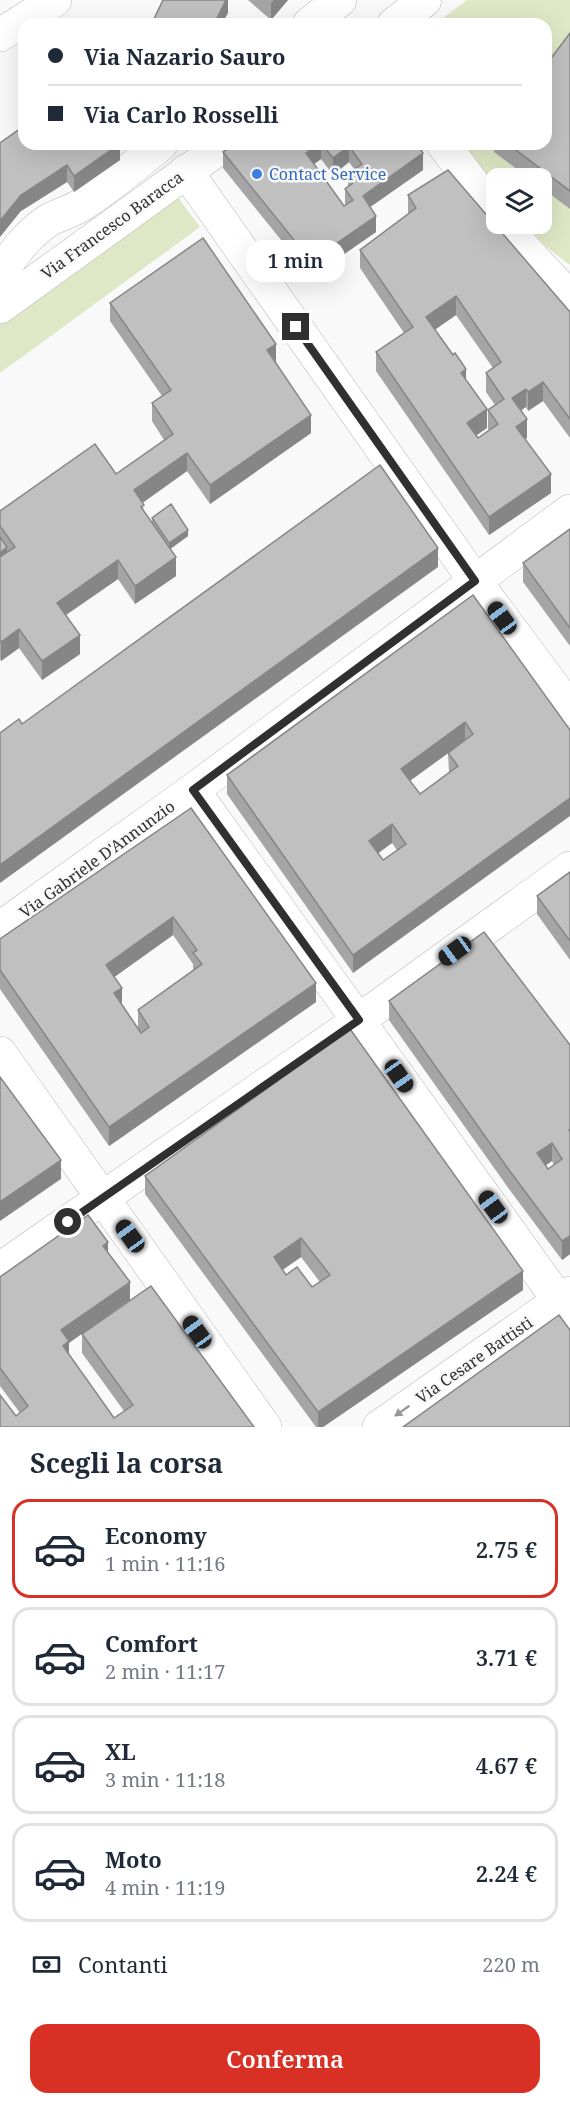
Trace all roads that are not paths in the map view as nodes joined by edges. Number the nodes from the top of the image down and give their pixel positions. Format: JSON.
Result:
{"nodes":[{"id":1,"x":55,"y":0,"type":"edge"},
{"id":2,"x":340,"y":0,"type":"edge"},
{"id":3,"x":425,"y":0,"type":"edge"},
{"id":4,"x":27,"y":18,"type":"edge"},
{"id":5,"x":317,"y":18,"type":"edge"},
{"id":6,"x":401,"y":18,"type":"edge"},
{"id":7,"x":18,"y":24,"type":"edge"},
{"id":8,"x":0,"y":35,"type":"edge"},
{"id":9,"x":154,"y":150,"type":"edge"},
{"id":10,"x":216,"y":150,"type":"edge"},
{"id":11,"x":448,"y":150,"type":"edge"},
{"id":12,"x":186,"y":171,"type":"junction"},
{"id":13,"x":486,"y":201,"type":"edge"},
{"id":14,"x":511,"y":234,"type":"edge"},
{"id":15,"x":0,"y":276,"type":"edge"},
{"id":16,"x":570,"y":298,"type":"edge"},
{"id":17,"x":0,"y":307,"type":"edge"},
{"id":18,"x":570,"y":511,"type":"edge"},
{"id":19,"x":475,"y":581,"type":"junction"},
{"id":20,"x":570,"y":710,"type":"edge"},
{"id":21,"x":193,"y":790,"type":"junction"},
{"id":22,"x":570,"y":868,"type":"edge"},
{"id":23,"x":0,"y":928,"type":"edge"},
{"id":24,"x":359,"y":1020,"type":"junction"},
{"id":25,"x":0,"y":1053,"type":"edge"},
{"id":26,"x":102,"y":1198,"type":"junction"},
{"id":27,"x":0,"y":1269,"type":"edge"},
{"id":28,"x":566,"y":1303,"type":"edge"},
{"id":29,"x":265,"y":1427,"type":"edge"},
{"id":30,"x":379,"y":1427,"type":"edge"}],
"edges":[{"from":1,"to":4,"type":"street"},
{"from":2,"to":5,"type":"street"},
{"from":3,"to":6,"type":"street"},
{"from":7,"to":8,"type":"street"},
{"from":9,"to":15,"type":"street"},
{"from":10,"to":12,"type":"street","name":"Via Francesco Baracca"},
{"from":11,"to":13,"type":"street"},
{"from":12,"to":17,"type":"street","name":"Via Francesco Baracca"},
{"from":12,"to":19,"type":"street"},
{"from":14,"to":16,"type":"street"},
{"from":18,"to":19,"type":"street","name":"Via Gabriele D'Annunzio"},
{"from":19,"to":20,"type":"street"},
{"from":19,"to":21,"type":"street","name":"Via Gabriele D'Annunzio"},
{"from":21,"to":23,"type":"street","name":"Via Gabriele D'Annunzio"},
{"from":21,"to":24,"type":"street"},
{"from":22,"to":24,"type":"street"},
{"from":24,"to":26,"type":"street"},
{"from":24,"to":28,"type":"street"},
{"from":25,"to":26,"type":"street"},
{"from":26,"to":27,"type":"street"},
{"from":26,"to":29,"type":"street"},
{"from":28,"to":30,"type":"street","name":"Via Cesare Battisti","one_way":true}]}
